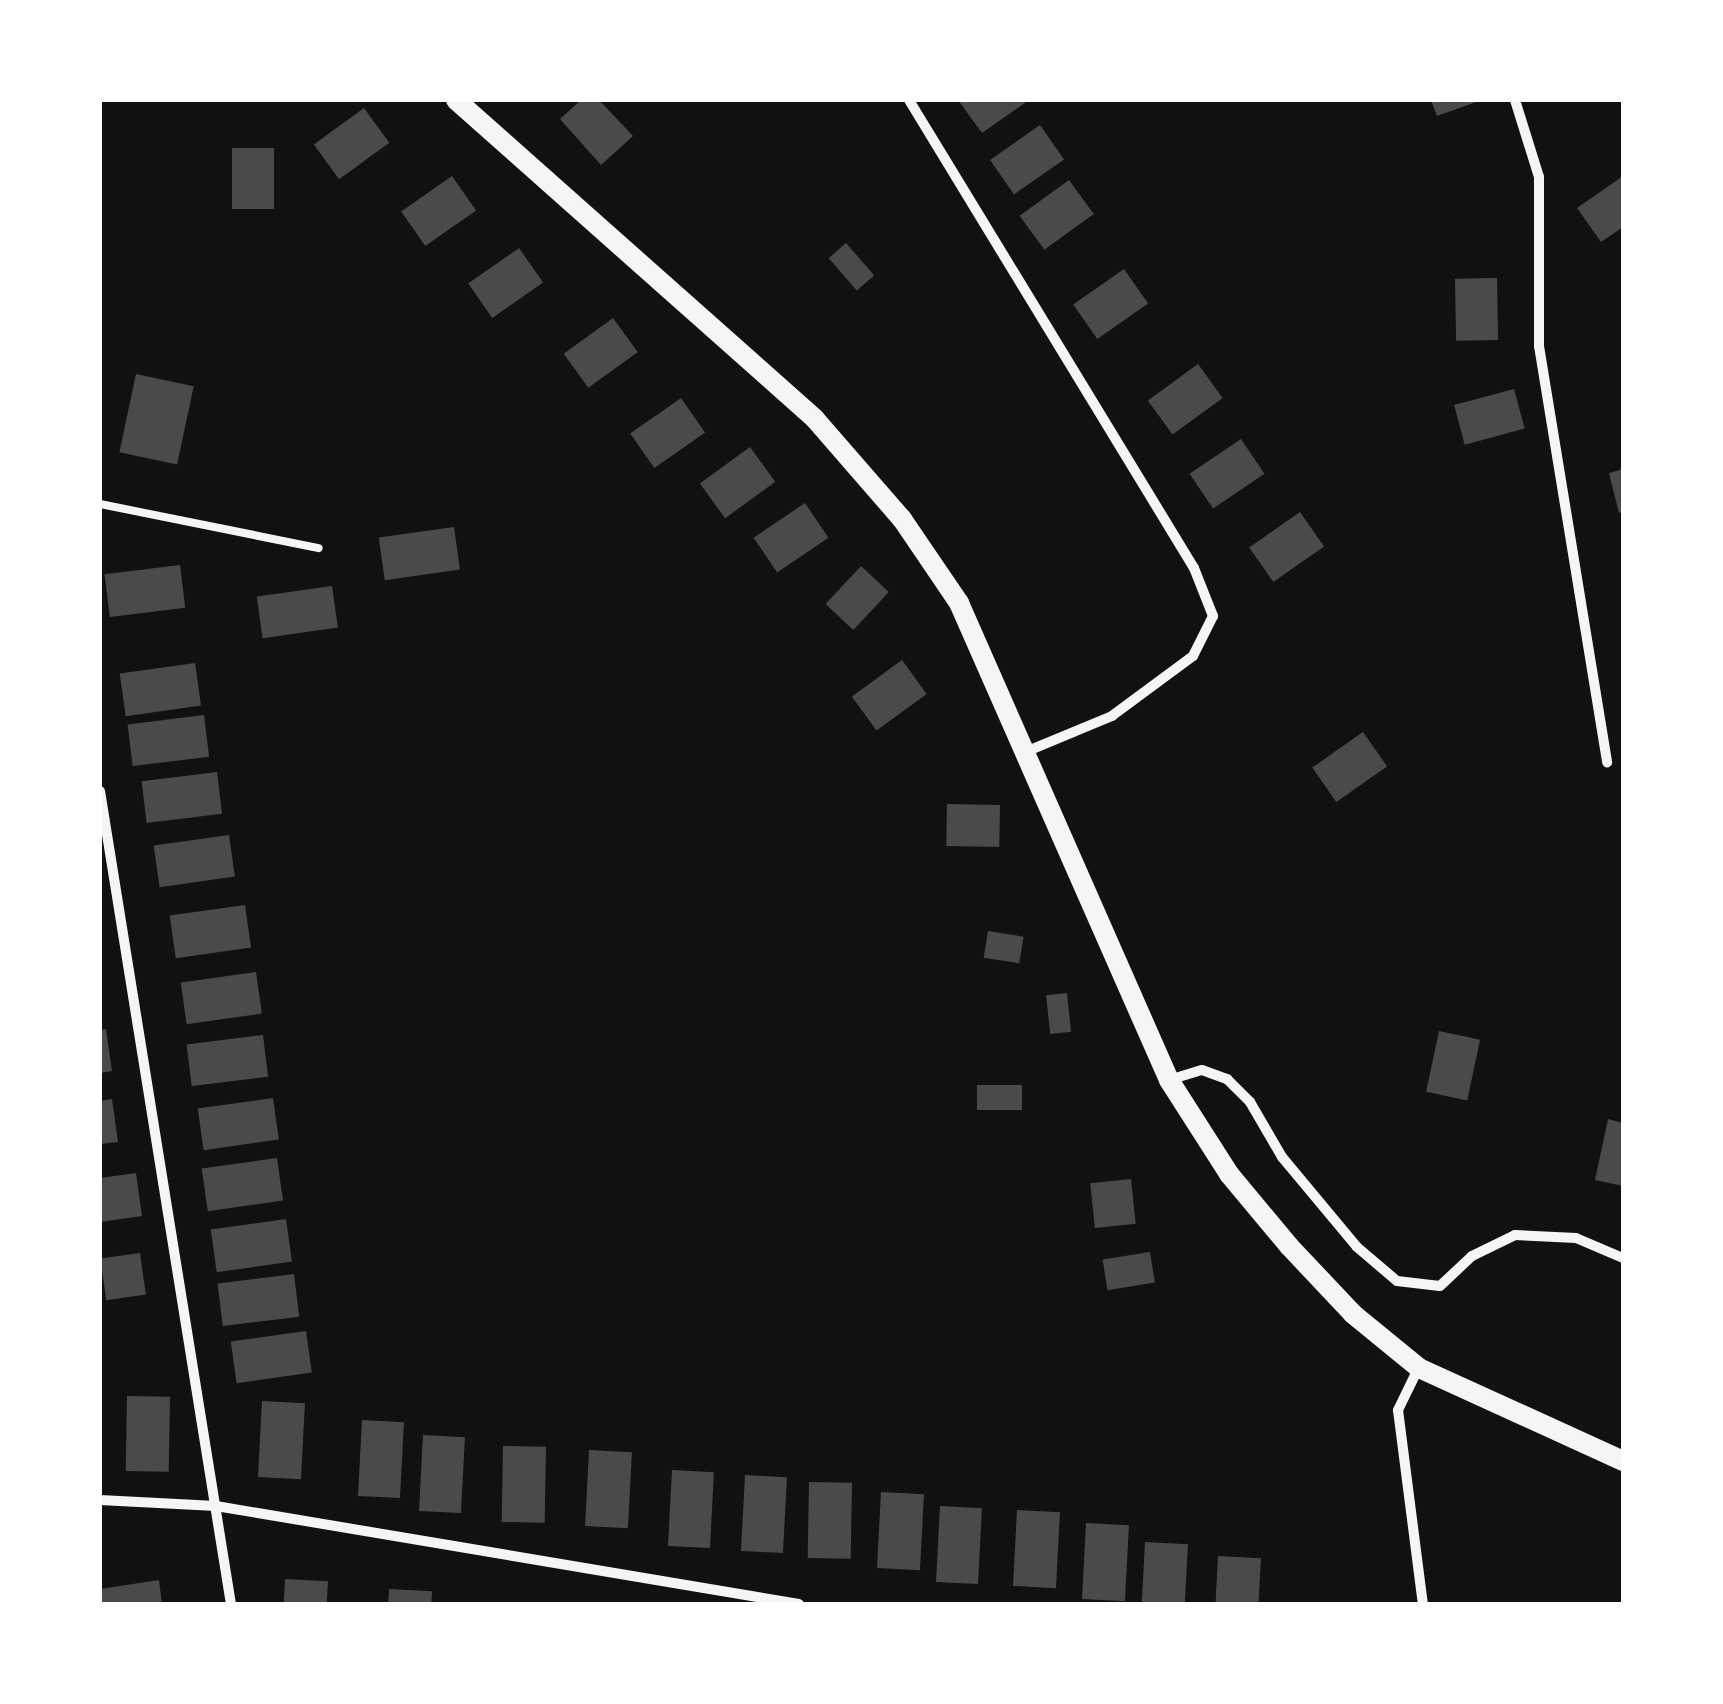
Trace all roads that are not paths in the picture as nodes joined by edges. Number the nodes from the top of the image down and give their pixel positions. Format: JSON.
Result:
{"nodes":[{"id":1,"x":456,"y":100,"type":"edge"},
{"id":2,"x":908,"y":100,"type":"edge"},
{"id":3,"x":1515,"y":100,"type":"edge"},
{"id":4,"x":100,"y":504,"type":"edge"},
{"id":5,"x":320,"y":548,"type":"dead end"},
{"id":6,"x":1028,"y":751,"type":"junction"},
{"id":7,"x":1606,"y":762,"type":"dead end"},
{"id":8,"x":100,"y":790,"type":"edge"},
{"id":9,"x":1168,"y":1080,"type":"junction"},
{"id":10,"x":1623,"y":1258,"type":"edge"},
{"id":11,"x":1419,"y":1368,"type":"junction"},
{"id":12,"x":1623,"y":1461,"type":"edge"},
{"id":13,"x":100,"y":1500,"type":"edge"},
{"id":14,"x":216,"y":1506,"type":"junction"},
{"id":15,"x":231,"y":1604,"type":"edge"},
{"id":16,"x":799,"y":1604,"type":"edge"},
{"id":17,"x":1422,"y":1604,"type":"edge"}],
"edges":[{"from":1,"to":6,"type":"main road"},
{"from":2,"to":6,"type":"street"},
{"from":3,"to":7,"type":"street"},
{"from":4,"to":5,"type":"lane"},
{"from":6,"to":9,"type":"main road"},
{"from":8,"to":14,"type":"street"},
{"from":9,"to":10,"type":"street"},
{"from":9,"to":11,"type":"main road"},
{"from":11,"to":12,"type":"main road"},
{"from":11,"to":17,"type":"street"},
{"from":13,"to":14,"type":"street"},
{"from":14,"to":15,"type":"street"},
{"from":14,"to":16,"type":"street"}]}
